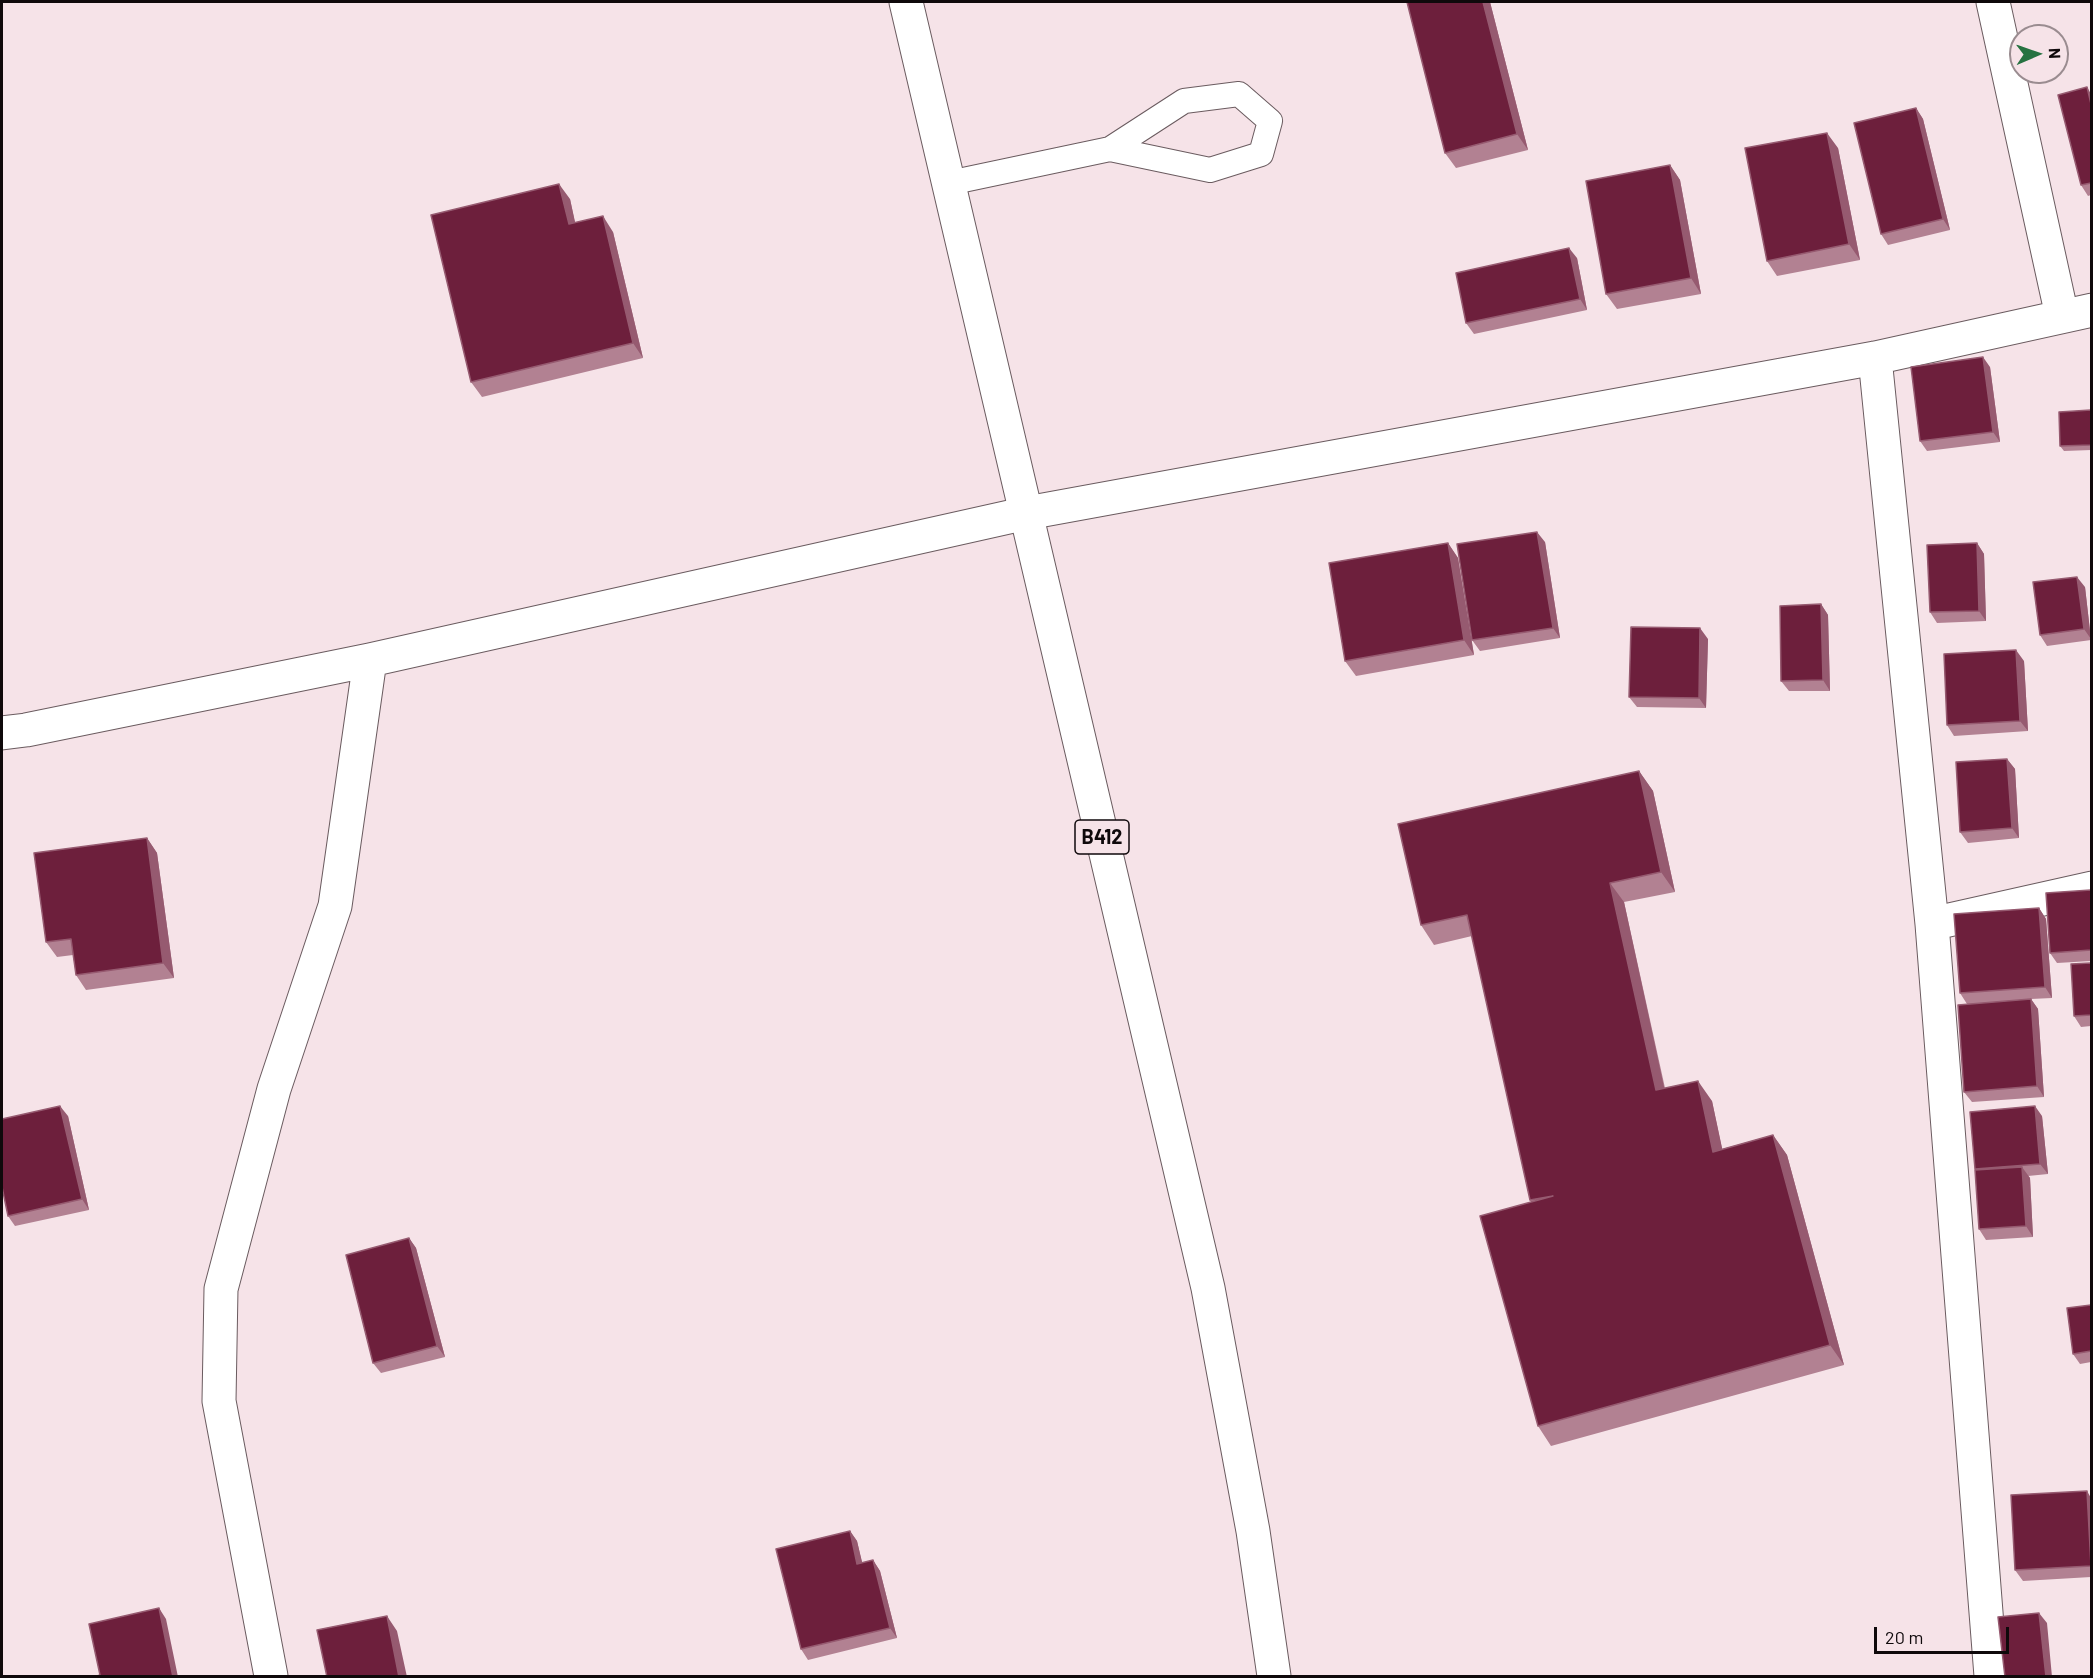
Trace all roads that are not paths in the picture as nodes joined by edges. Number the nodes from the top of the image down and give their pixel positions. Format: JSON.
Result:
{"nodes":[{"id":1,"x":906,"y":2,"type":"edge"},
{"id":2,"x":1993,"y":2,"type":"edge"},
{"id":3,"x":1110,"y":149,"type":"junction"},
{"id":4,"x":950,"y":183,"type":"junction"},
{"id":5,"x":2077,"y":313,"type":"edge"},
{"id":6,"x":1875,"y":358,"type":"junction"},
{"id":7,"x":1027,"y":513,"type":"junction"},
{"id":8,"x":370,"y":660,"type":"junction"},
{"id":9,"x":2,"y":733,"type":"edge"},
{"id":10,"x":2091,"y":888,"type":"edge"},
{"id":11,"x":1932,"y":924,"type":"junction"},
{"id":12,"x":271,"y":1677,"type":"edge"},
{"id":13,"x":1274,"y":1677,"type":"edge"},
{"id":14,"x":1991,"y":1677,"type":"edge"}],
"edges":[{"from":1,"to":4,"type":"street","number":"B412"},
{"from":2,"to":5,"type":"street"},
{"from":3,"to":3,"type":"lane"},
{"from":3,"to":4,"type":"lane"},
{"from":4,"to":7,"type":"street","number":"B412"},
{"from":5,"to":6,"type":"street"},
{"from":6,"to":7,"type":"street"},
{"from":6,"to":11,"type":"street"},
{"from":7,"to":8,"type":"street"},
{"from":7,"to":13,"type":"street","number":"B412"},
{"from":8,"to":9,"type":"street"},
{"from":8,"to":12,"type":"street"},
{"from":10,"to":11,"type":"street"},
{"from":11,"to":14,"type":"street"}]}
